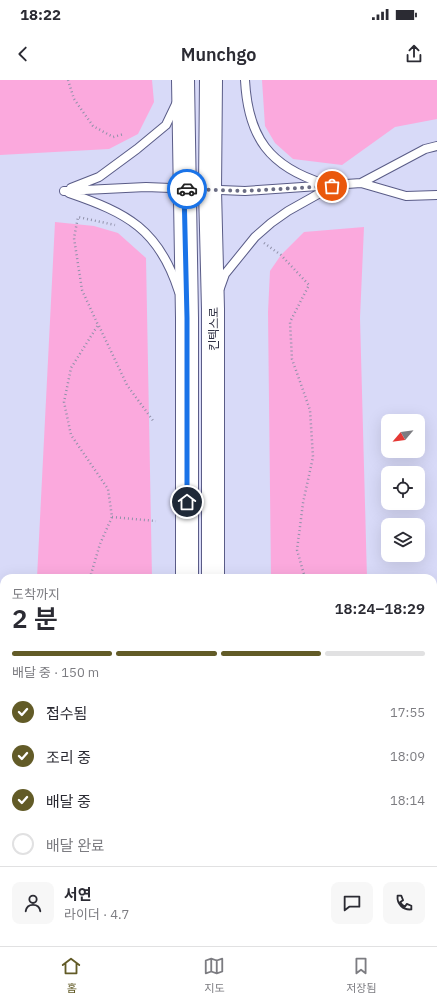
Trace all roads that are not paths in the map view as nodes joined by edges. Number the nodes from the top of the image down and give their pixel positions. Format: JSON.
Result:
{"nodes":[{"id":1,"x":211,"y":80,"type":"edge"},
{"id":2,"x":246,"y":80,"type":"edge"},
{"id":3,"x":183,"y":84,"type":"edge"},
{"id":4,"x":437,"y":146,"type":"edge"},
{"id":5,"x":361,"y":183,"type":"junction"},
{"id":6,"x":332,"y":186,"type":"junction"},
{"id":7,"x":184,"y":189,"type":"junction"},
{"id":8,"x":210,"y":190,"type":"junction"},
{"id":9,"x":64,"y":191,"type":"junction"},
{"id":10,"x":437,"y":195,"type":"edge"},
{"id":11,"x":213,"y":309,"type":"junction"},
{"id":12,"x":187,"y":318,"type":"junction"},
{"id":13,"x":187,"y":574,"type":"edge"},
{"id":14,"x":212,"y":574,"type":"edge"}],
"edges":[{"from":1,"to":8,"type":"main road","name":"킨텍스로"},
{"from":2,"to":6,"type":"lane"},
{"from":3,"to":7,"type":"main road"},
{"from":3,"to":9,"type":"lane"},
{"from":4,"to":5,"type":"lane"},
{"from":5,"to":6,"type":"lane"},
{"from":5,"to":10,"type":"lane"},
{"from":6,"to":8,"type":"lane"},
{"from":6,"to":11,"type":"lane"},
{"from":7,"to":8,"type":"lane"},
{"from":7,"to":9,"type":"lane"},
{"from":7,"to":12,"type":"main road"},
{"from":8,"to":11,"type":"main road","name":"킨텍스로"},
{"from":9,"to":12,"type":"lane"},
{"from":11,"to":14,"type":"main road","name":"킨텍스로"},
{"from":12,"to":13,"type":"main road"}]}
